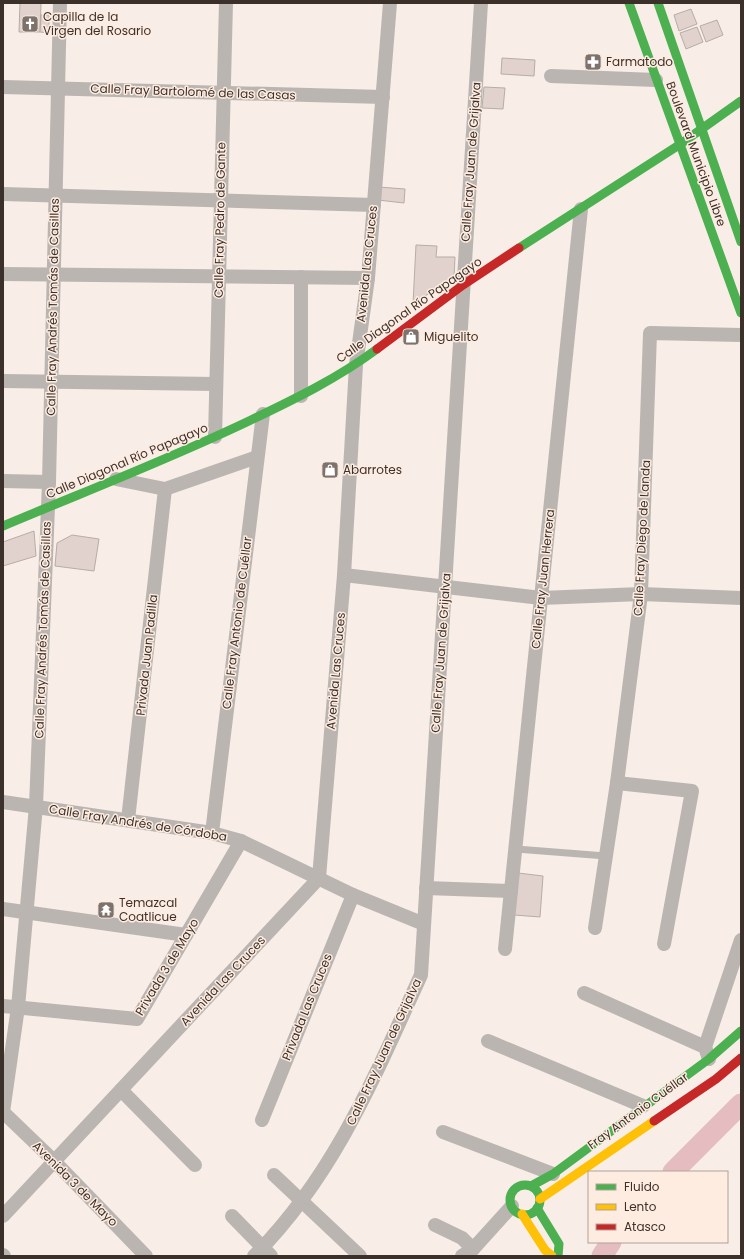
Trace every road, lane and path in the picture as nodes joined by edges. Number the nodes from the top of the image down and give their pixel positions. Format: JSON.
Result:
{"nodes":[{"id":1,"x":60,"y":3,"type":"edge"},
{"id":2,"x":226,"y":3,"type":"edge"},
{"id":3,"x":390,"y":3,"type":"edge"},
{"id":4,"x":481,"y":3,"type":"edge"},
{"id":5,"x":629,"y":3,"type":"edge"},
{"id":6,"x":658,"y":3,"type":"edge"},
{"id":7,"x":551,"y":76,"type":"dead end"},
{"id":8,"x":656,"y":80,"type":"junction"},
{"id":9,"x":3,"y":86,"type":"edge"},
{"id":10,"x":58,"y":88,"type":"junction"},
{"id":11,"x":224,"y":92,"type":"junction"},
{"id":12,"x":383,"y":97,"type":"junction"},
{"id":13,"x":741,"y":101,"type":"edge"},
{"id":14,"x":702,"y":129,"type":"junction"},
{"id":15,"x":679,"y":145,"type":"junction"},
{"id":16,"x":3,"y":194,"type":"edge"},
{"id":17,"x":55,"y":196,"type":"junction"},
{"id":18,"x":221,"y":201,"type":"junction"},
{"id":19,"x":374,"y":205,"type":"junction"},
{"id":20,"x":581,"y":209,"type":"junction"},
{"id":21,"x":741,"y":218,"type":"edge"},
{"id":22,"x":736,"y":227,"type":"junction"},
{"id":23,"x":741,"y":242,"type":"edge"},
{"id":24,"x":3,"y":274,"type":"edge"},
{"id":25,"x":54,"y":274,"type":"junction"},
{"id":26,"x":219,"y":276,"type":"junction"},
{"id":27,"x":301,"y":277,"type":"junction"},
{"id":28,"x":368,"y":278,"type":"junction"},
{"id":29,"x":463,"y":285,"type":"junction"},
{"id":30,"x":741,"y":313,"type":"edge"},
{"id":31,"x":741,"y":335,"type":"edge"},
{"id":32,"x":356,"y":366,"type":"junction"},
{"id":33,"x":3,"y":381,"type":"edge"},
{"id":34,"x":51,"y":381,"type":"junction"},
{"id":35,"x":216,"y":384,"type":"junction"},
{"id":36,"x":301,"y":396,"type":"junction"},
{"id":37,"x":263,"y":414,"type":"junction"},
{"id":38,"x":215,"y":437,"type":"junction"},
{"id":39,"x":257,"y":457,"type":"junction"},
{"id":40,"x":116,"y":479,"type":"junction"},
{"id":41,"x":3,"y":481,"type":"edge"},
{"id":42,"x":49,"y":482,"type":"junction"},
{"id":43,"x":165,"y":489,"type":"junction"},
{"id":44,"x":48,"y":507,"type":"junction"},
{"id":45,"x":3,"y":526,"type":"edge"},
{"id":46,"x":344,"y":574,"type":"junction"},
{"id":47,"x":445,"y":587,"type":"junction"},
{"id":48,"x":641,"y":594,"type":"junction"},
{"id":49,"x":541,"y":598,"type":"junction"},
{"id":50,"x":741,"y":598,"type":"edge"},
{"id":51,"x":617,"y":783,"type":"junction"},
{"id":52,"x":3,"y":802,"type":"edge"},
{"id":53,"x":36,"y":806,"type":"junction"},
{"id":54,"x":128,"y":820,"type":"junction"},
{"id":55,"x":212,"y":832,"type":"junction"},
{"id":56,"x":240,"y":841,"type":"junction"},
{"id":57,"x":516,"y":849,"type":"junction"},
{"id":58,"x":606,"y":856,"type":"junction"},
{"id":59,"x":319,"y":878,"type":"junction"},
{"id":60,"x":426,"y":888,"type":"junction"},
{"id":61,"x":511,"y":891,"type":"junction"},
{"id":62,"x":353,"y":895,"type":"junction"},
{"id":63,"x":3,"y":909,"type":"edge"},
{"id":64,"x":26,"y":914,"type":"junction"},
{"id":65,"x":424,"y":924,"type":"junction"},
{"id":66,"x":595,"y":928,"type":"dead end"},
{"id":67,"x":186,"y":934,"type":"junction"},
{"id":68,"x":741,"y":940,"type":"edge"},
{"id":69,"x":664,"y":944,"type":"dead end"},
{"id":70,"x":506,"y":949,"type":"dead end"},
{"id":71,"x":584,"y":993,"type":"dead end"},
{"id":72,"x":3,"y":1006,"type":"edge"},
{"id":73,"x":18,"y":1007,"type":"junction"},
{"id":74,"x":741,"y":1031,"type":"edge"},
{"id":75,"x":488,"y":1041,"type":"dead end"},
{"id":76,"x":707,"y":1053,"type":"junction"},
{"id":77,"x":741,"y":1058,"type":"edge"},
{"id":78,"x":121,"y":1090,"type":"junction"},
{"id":79,"x":644,"y":1106,"type":"junction"},
{"id":80,"x":3,"y":1112,"type":"edge"},
{"id":81,"x":262,"y":1120,"type":"dead end"},
{"id":82,"x":443,"y":1132,"type":"dead end"},
{"id":83,"x":54,"y":1162,"type":"junction"},
{"id":84,"x":195,"y":1165,"type":"dead end"},
{"id":85,"x":553,"y":1174,"type":"junction"},
{"id":86,"x":274,"y":1175,"type":"dead end"},
{"id":87,"x":531,"y":1186,"type":"junction"},
{"id":88,"x":303,"y":1201,"type":"junction"},
{"id":89,"x":539,"y":1204,"type":"junction"},
{"id":90,"x":517,"y":1210,"type":"junction"},
{"id":91,"x":3,"y":1216,"type":"edge"},
{"id":92,"x":232,"y":1216,"type":"dead end"},
{"id":93,"x":435,"y":1225,"type":"dead end"},
{"id":94,"x":262,"y":1253,"type":"edge"},
{"id":95,"x":467,"y":1253,"type":"edge"},
{"id":96,"x":146,"y":1256,"type":"edge"},
{"id":97,"x":360,"y":1256,"type":"edge"},
{"id":98,"x":552,"y":1256,"type":"edge"},
{"id":99,"x":558,"y":1256,"type":"edge"}],
"edges":[{"from":1,"to":10,"type":"street","name":"Calle Fray Andrés Tomás de Casillas"},
{"from":2,"to":11,"type":"street","name":"Calle Fray Pedro de Gante"},
{"from":3,"to":12,"type":"street","name":"Avenida Las Cruces"},
{"from":4,"to":29,"type":"street","name":"Calle Fray Juan de Grijalva"},
{"from":5,"to":8,"type":"street","name":"Boulevard Municipio Libre"},
{"from":6,"to":14,"type":"street","name":"Boulevard Municipio Libre"},
{"from":7,"to":8,"type":"street"},
{"from":8,"to":15,"type":"street","name":"Boulevard Municipio Libre"},
{"from":9,"to":10,"type":"street","name":"Calle Fray Bartolomé de las Casas"},
{"from":10,"to":11,"type":"street","name":"Calle Fray Bartolomé de las Casas"},
{"from":10,"to":17,"type":"street","name":"Calle Fray Andrés Tomás de Casillas"},
{"from":11,"to":12,"type":"street","name":"Calle Fray Bartolomé de las Casas"},
{"from":11,"to":18,"type":"street","name":"Calle Fray Pedro de Gante"},
{"from":12,"to":19,"type":"street","name":"Avenida Las Cruces"},
{"from":13,"to":14,"type":"street","name":"Calle Diagonal Río Papagayo"},
{"from":14,"to":15,"type":"street","name":"Calle Diagonal Río Papagayo"},
{"from":14,"to":22,"type":"street","name":"Boulevard Municipio Libre"},
{"from":15,"to":20,"type":"street","name":"Calle Diagonal Río Papagayo"},
{"from":15,"to":30,"type":"street","name":"Boulevard Municipio Libre"},
{"from":16,"to":17,"type":"street"},
{"from":17,"to":18,"type":"street"},
{"from":17,"to":25,"type":"street","name":"Calle Fray Andrés Tomás de Casillas"},
{"from":18,"to":19,"type":"street"},
{"from":18,"to":26,"type":"street","name":"Calle Fray Pedro de Gante"},
{"from":19,"to":28,"type":"street","name":"Avenida Las Cruces"},
{"from":20,"to":29,"type":"street","name":"Calle Diagonal Río Papagayo"},
{"from":20,"to":49,"type":"street","name":"Calle Fray Juan Herrera"},
{"from":21,"to":22,"type":"lane"},
{"from":22,"to":23,"type":"street","name":"Boulevard Municipio Libre"},
{"from":24,"to":25,"type":"street"},
{"from":25,"to":26,"type":"street"},
{"from":25,"to":34,"type":"street","name":"Calle Fray Andrés Tomás de Casillas"},
{"from":26,"to":27,"type":"street"},
{"from":26,"to":35,"type":"street","name":"Calle Fray Pedro de Gante"},
{"from":27,"to":28,"type":"street"},
{"from":27,"to":36,"type":"street"},
{"from":28,"to":32,"type":"street","name":"Avenida Las Cruces"},
{"from":29,"to":32,"type":"street","name":"Calle Diagonal Río Papagayo"},
{"from":29,"to":47,"type":"street","name":"Calle Fray Juan de Grijalva"},
{"from":31,"to":48,"type":"street","name":"Calle Fray Diego de Landa"},
{"from":32,"to":36,"type":"street","name":"Calle Diagonal Río Papagayo"},
{"from":32,"to":46,"type":"street","name":"Avenida Las Cruces"},
{"from":33,"to":34,"type":"street"},
{"from":34,"to":35,"type":"street"},
{"from":34,"to":42,"type":"street","name":"Calle Fray Andrés Tomás de Casillas"},
{"from":35,"to":38,"type":"street","name":"Calle Fray Pedro de Gante"},
{"from":36,"to":37,"type":"street","name":"Calle Diagonal Río Papagayo"},
{"from":37,"to":38,"type":"street","name":"Calle Diagonal Río Papagayo"},
{"from":37,"to":39,"type":"street","name":"Calle Fray Antonio de Cuéllar"},
{"from":38,"to":40,"type":"street","name":"Calle Diagonal Río Papagayo"},
{"from":39,"to":43,"type":"street"},
{"from":39,"to":55,"type":"street","name":"Calle Fray Antonio de Cuéllar"},
{"from":40,"to":43,"type":"street"},
{"from":40,"to":44,"type":"street","name":"Calle Diagonal Río Papagayo"},
{"from":41,"to":42,"type":"street"},
{"from":42,"to":44,"type":"street","name":"Calle Fray Andrés Tomás de Casillas"},
{"from":43,"to":54,"type":"street","name":"Privada Juan Padilla"},
{"from":44,"to":45,"type":"street","name":"Calle Diagonal Río Papagayo"},
{"from":44,"to":53,"type":"street","name":"Calle Fray Andrés Tomás de Casillas"},
{"from":46,"to":47,"type":"street"},
{"from":46,"to":59,"type":"street","name":"Avenida Las Cruces"},
{"from":47,"to":49,"type":"street"},
{"from":47,"to":60,"type":"street","name":"Calle Fray Juan de Grijalva"},
{"from":48,"to":49,"type":"street"},
{"from":48,"to":50,"type":"street"},
{"from":48,"to":51,"type":"street","name":"Calle Fray Diego de Landa"},
{"from":49,"to":57,"type":"street","name":"Calle Fray Juan Herrera"},
{"from":51,"to":58,"type":"street","name":"Calle Fray Diego de Landa"},
{"from":51,"to":69,"type":"street"},
{"from":52,"to":53,"type":"street","name":"Calle Fray Andrés de Córdoba"},
{"from":53,"to":54,"type":"street","name":"Calle Fray Andrés de Córdoba"},
{"from":53,"to":64,"type":"street","name":"Calle Fray Andrés Tomás de Casillas"},
{"from":54,"to":55,"type":"street","name":"Calle Fray Andrés de Córdoba"},
{"from":55,"to":56,"type":"street","name":"Calle Fray Andrés de Córdoba"},
{"from":56,"to":59,"type":"street","name":"Calle Fray Andrés de Córdoba"},
{"from":56,"to":67,"type":"street","name":"Privada 3 de Mayo"},
{"from":57,"to":58,"type":"lane"},
{"from":57,"to":61,"type":"street","name":"Calle Fray Juan Herrera"},
{"from":58,"to":66,"type":"street","name":"Calle Fray Diego de Landa"},
{"from":59,"to":62,"type":"street","name":"Calle Fray Andrés de Córdoba"},
{"from":59,"to":78,"type":"street","name":"Avenida Las Cruces"},
{"from":60,"to":61,"type":"street"},
{"from":60,"to":65,"type":"street","name":"Calle Fray Juan de Grijalva"},
{"from":61,"to":70,"type":"street","name":"Calle Fray Juan Herrera"},
{"from":62,"to":65,"type":"street","name":"Calle Fray Andrés de Córdoba"},
{"from":62,"to":81,"type":"street","name":"Privada Las Cruces"},
{"from":63,"to":64,"type":"street"},
{"from":64,"to":67,"type":"street"},
{"from":64,"to":73,"type":"street","name":"Calle Fray Andrés Tomás de Casillas"},
{"from":65,"to":88,"type":"street","name":"Calle Fray Juan de Grijalva"},
{"from":67,"to":73,"type":"street","name":"Privada 3 de Mayo"},
{"from":68,"to":76,"type":"street"},
{"from":71,"to":76,"type":"street"},
{"from":72,"to":73,"type":"street","name":"Privada 3 de Mayo"},
{"from":73,"to":80,"type":"street","name":"Calle Fray Andrés Tomás de Casillas"},
{"from":74,"to":76,"type":"street","name":"Fray Antonio Cuéllar"},
{"from":75,"to":79,"type":"street"},
{"from":76,"to":79,"type":"street","name":"Fray Antonio Cuéllar"},
{"from":77,"to":89,"type":"street","name":"Fray Antonio Cuéllar"},
{"from":78,"to":83,"type":"street","name":"Avenida Las Cruces"},
{"from":78,"to":84,"type":"street"},
{"from":79,"to":85,"type":"street","name":"Fray Antonio Cuéllar"},
{"from":80,"to":83,"type":"street","name":"Avenida 3 de Mayo"},
{"from":82,"to":85,"type":"street"},
{"from":83,"to":91,"type":"street","name":"Avenida Las Cruces"},
{"from":83,"to":96,"type":"street","name":"Avenida 3 de Mayo"},
{"from":85,"to":87,"type":"street","name":"Fray Antonio Cuéllar"},
{"from":86,"to":88,"type":"street"},
{"from":87,"to":89,"type":"street"},
{"from":87,"to":90,"type":"street"},
{"from":88,"to":94,"type":"street","name":"Calle Fray Juan de Grijalva"},
{"from":88,"to":97,"type":"street"},
{"from":89,"to":90,"type":"street"},
{"from":89,"to":99,"type":"street"},
{"from":90,"to":95,"type":"street"},
{"from":90,"to":98,"type":"street"},
{"from":92,"to":94,"type":"street"},
{"from":93,"to":95,"type":"street"}]}
